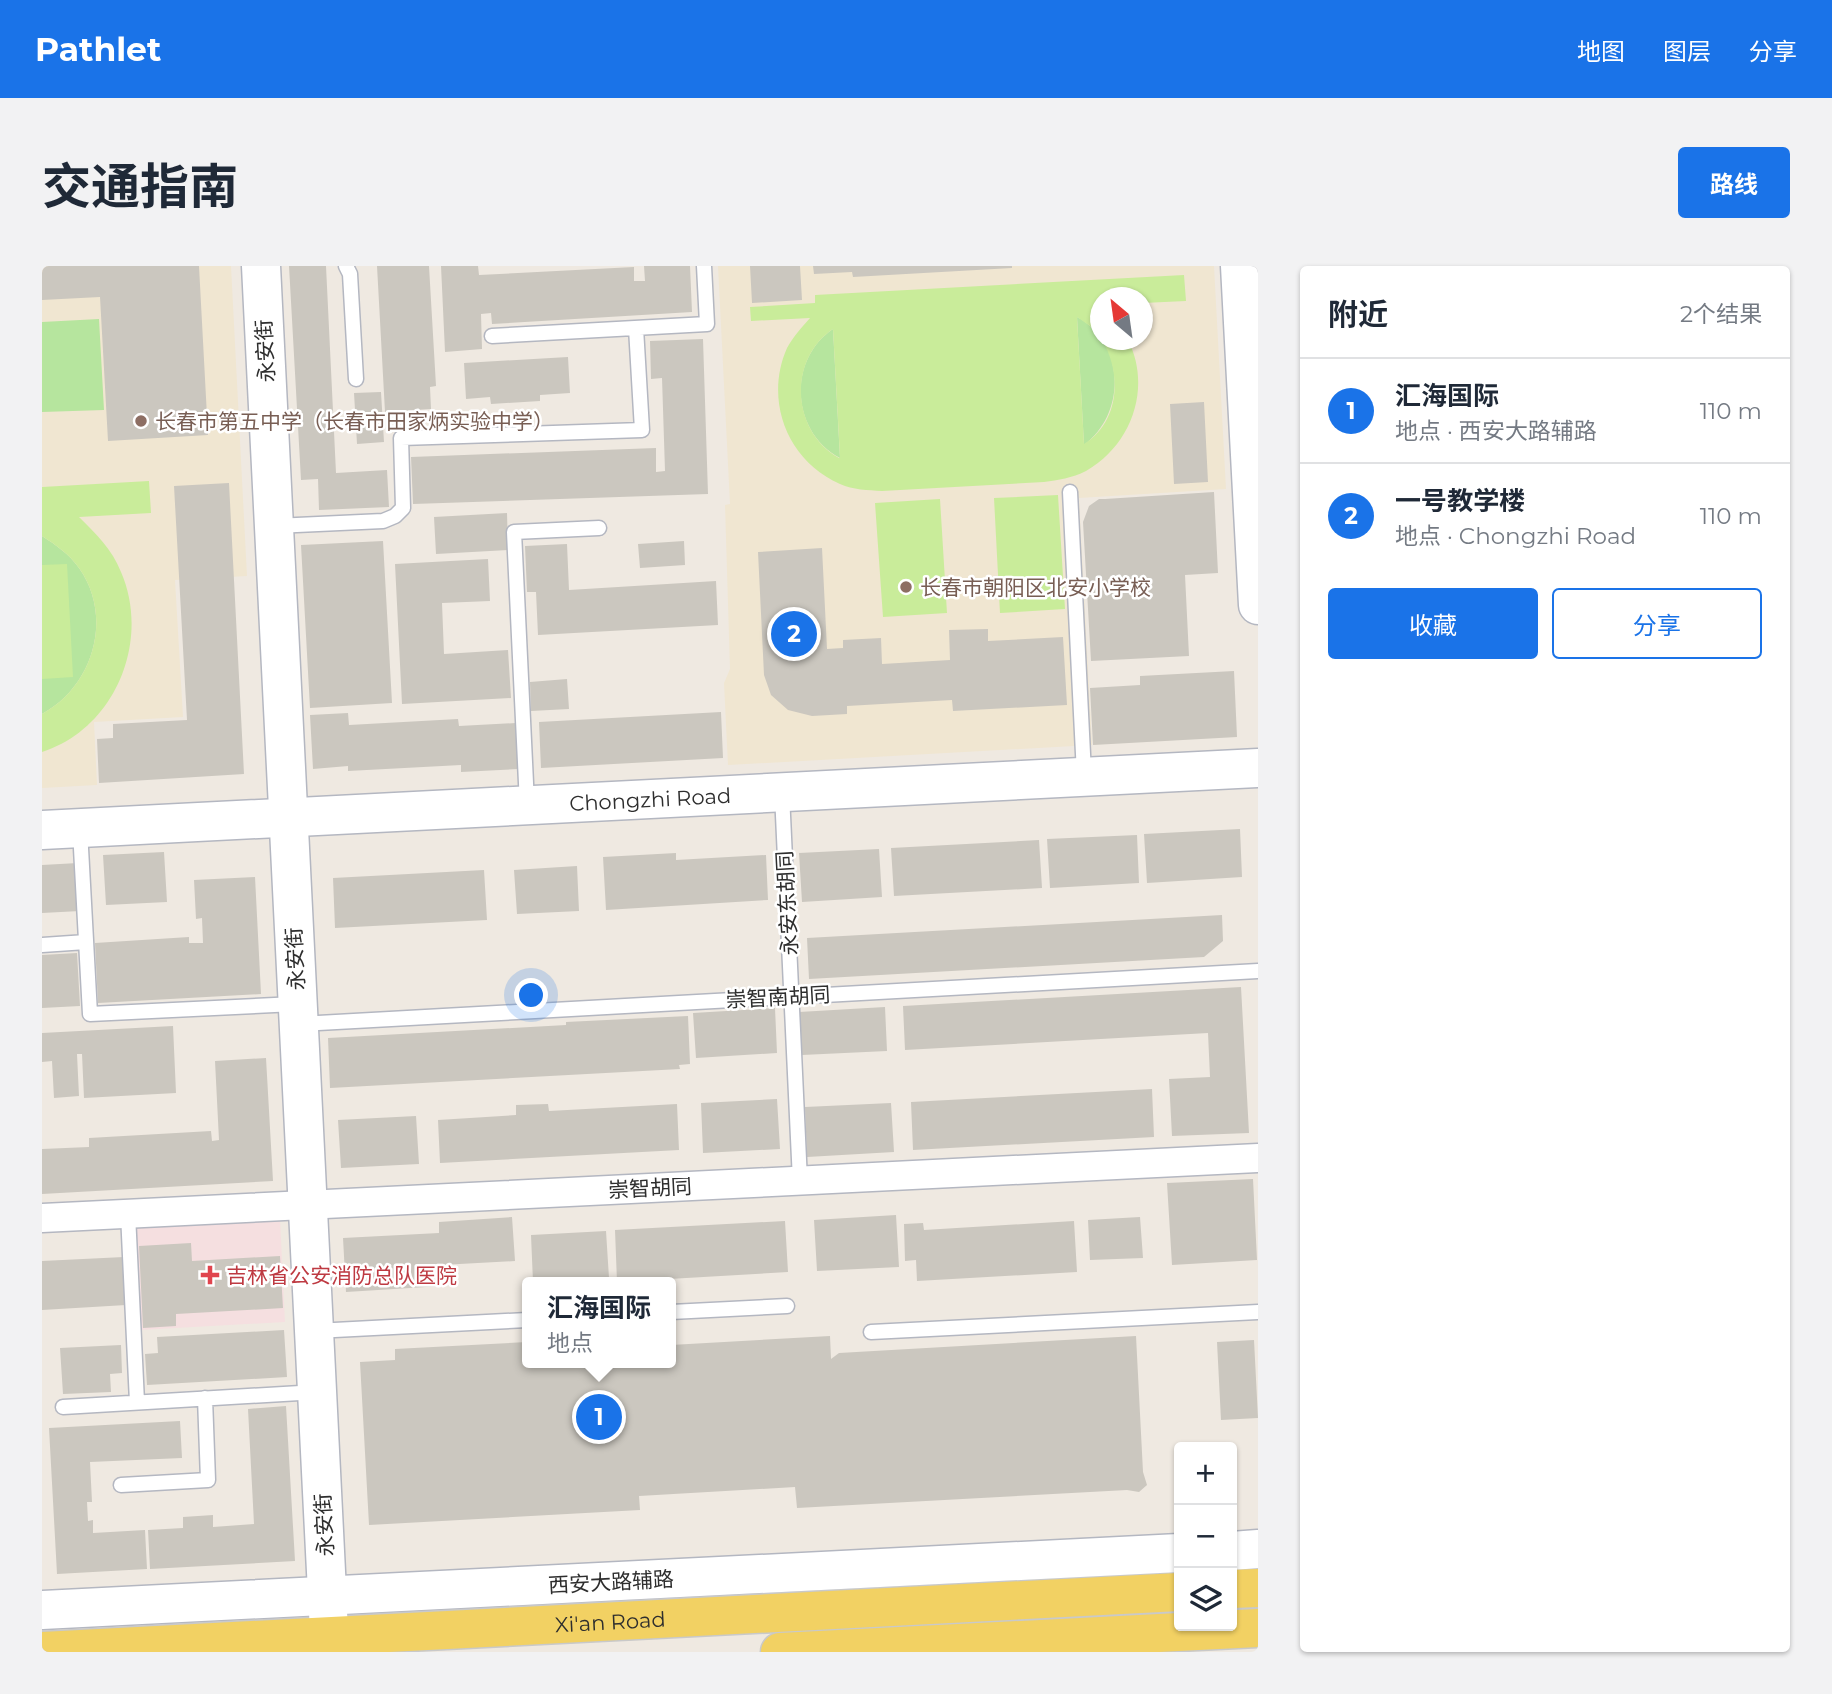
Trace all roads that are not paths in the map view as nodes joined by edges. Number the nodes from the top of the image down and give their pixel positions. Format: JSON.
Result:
{"nodes":[{"id":1,"x":261,"y":266,"type":"edge"},
{"id":2,"x":346,"y":266,"type":"edge"},
{"id":3,"x":704,"y":266,"type":"edge"},
{"id":4,"x":1240,"y":266,"type":"edge"},
{"id":5,"x":636,"y":328,"type":"junction"},
{"id":6,"x":492,"y":336,"type":"dead end"},
{"id":7,"x":356,"y":379,"type":"dead end"},
{"id":8,"x":1252,"y":380,"type":"edge"},
{"id":9,"x":1070,"y":492,"type":"dead end"},
{"id":10,"x":274,"y":526,"type":"junction"},
{"id":11,"x":599,"y":528,"type":"dead end"},
{"id":12,"x":1258,"y":605,"type":"edge"},
{"id":13,"x":1258,"y":768,"type":"edge"},
{"id":14,"x":1084,"y":777,"type":"junction"},
{"id":15,"x":782,"y":793,"type":"junction"},
{"id":16,"x":527,"y":806,"type":"junction"},
{"id":17,"x":288,"y":818,"type":"junction"},
{"id":18,"x":80,"y":828,"type":"junction"},
{"id":19,"x":42,"y":830,"type":"edge"},
{"id":20,"x":86,"y":942,"type":"junction"},
{"id":21,"x":42,"y":945,"type":"edge"},
{"id":22,"x":1258,"y":971,"type":"edge"},
{"id":23,"x":791,"y":997,"type":"junction"},
{"id":24,"x":298,"y":1014,"type":"junction"},
{"id":25,"x":1258,"y":1158,"type":"edge"},
{"id":26,"x":800,"y":1181,"type":"junction"},
{"id":27,"x":307,"y":1205,"type":"junction"},
{"id":28,"x":128,"y":1214,"type":"junction"},
{"id":29,"x":42,"y":1218,"type":"edge"},
{"id":30,"x":787,"y":1306,"type":"dead end"},
{"id":31,"x":676,"y":1312,"type":"edge"},
{"id":32,"x":1258,"y":1312,"type":"edge"},
{"id":33,"x":522,"y":1320,"type":"edge"},
{"id":34,"x":314,"y":1332,"type":"junction"},
{"id":35,"x":871,"y":1332,"type":"dead end"},
{"id":36,"x":317,"y":1392,"type":"junction"},
{"id":37,"x":205,"y":1398,"type":"junction"},
{"id":38,"x":137,"y":1402,"type":"junction"},
{"id":39,"x":63,"y":1407,"type":"dead end"},
{"id":40,"x":121,"y":1485,"type":"dead end"},
{"id":41,"x":1258,"y":1549,"type":"edge"},
{"id":42,"x":1237,"y":1551,"type":"edge"},
{"id":43,"x":1174,"y":1553,"type":"edge"},
{"id":44,"x":1258,"y":1588,"type":"edge"},
{"id":45,"x":1237,"y":1589,"type":"edge"},
{"id":46,"x":1174,"y":1592,"type":"edge"},
{"id":47,"x":327,"y":1596,"type":"junction"},
{"id":48,"x":42,"y":1610,"type":"edge"},
{"id":49,"x":1258,"y":1628,"type":"edge"},
{"id":50,"x":330,"y":1644,"type":"edge"},
{"id":51,"x":42,"y":1651,"type":"edge"},
{"id":52,"x":780,"y":1652,"type":"edge"}],
"edges":[{"from":1,"to":10,"type":"street","name":"永安街"},
{"from":2,"to":7,"type":"lane"},
{"from":3,"to":5,"type":"lane"},
{"from":4,"to":8,"type":"street"},
{"from":5,"to":6,"type":"lane"},
{"from":5,"to":10,"type":"lane"},
{"from":8,"to":12,"type":"street"},
{"from":9,"to":14,"type":"lane"},
{"from":10,"to":17,"type":"street","name":"永安街"},
{"from":11,"to":16,"type":"lane"},
{"from":13,"to":14,"type":"street","name":"Chongzhi Road"},
{"from":14,"to":15,"type":"street","name":"Chongzhi Road"},
{"from":15,"to":16,"type":"street","name":"Chongzhi Road"},
{"from":15,"to":23,"type":"lane","name":"永安东胡同"},
{"from":16,"to":17,"type":"street","name":"Chongzhi Road"},
{"from":17,"to":18,"type":"street","name":"Chongzhi Road"},
{"from":17,"to":24,"type":"street","name":"永安街"},
{"from":18,"to":19,"type":"street","name":"Chongzhi Road"},
{"from":18,"to":20,"type":"lane"},
{"from":20,"to":21,"type":"lane"},
{"from":20,"to":24,"type":"lane","name":"崇智南胡同"},
{"from":22,"to":23,"type":"lane","name":"崇智南胡同"},
{"from":23,"to":24,"type":"lane","name":"崇智南胡同"},
{"from":23,"to":26,"type":"lane","name":"永安东胡同"},
{"from":24,"to":27,"type":"street","name":"永安街"},
{"from":25,"to":26,"type":"street","name":"崇智胡同"},
{"from":26,"to":27,"type":"street","name":"崇智胡同"},
{"from":27,"to":28,"type":"street","name":"崇智胡同"},
{"from":27,"to":34,"type":"street","name":"永安街"},
{"from":28,"to":29,"type":"street","name":"崇智胡同"},
{"from":28,"to":38,"type":"lane"},
{"from":30,"to":31,"type":"lane"},
{"from":32,"to":35,"type":"lane"},
{"from":33,"to":34,"type":"lane"},
{"from":34,"to":36,"type":"street","name":"永安街"},
{"from":36,"to":37,"type":"lane"},
{"from":36,"to":47,"type":"street","name":"永安街"},
{"from":37,"to":38,"type":"lane"},
{"from":37,"to":40,"type":"lane"},
{"from":38,"to":39,"type":"lane"},
{"from":41,"to":42,"type":"street"},
{"from":43,"to":47,"type":"street","name":"西安大路辅路"},
{"from":44,"to":45,"type":"main road"},
{"from":46,"to":50,"type":"main road","name":"Xi'an Road"},
{"from":47,"to":48,"type":"street","name":"西安大路辅路"},
{"from":47,"to":50,"type":"street","name":"永安街"},
{"from":49,"to":52,"type":"main road"},
{"from":50,"to":51,"type":"main road","name":"Xi'an Road"}]}
